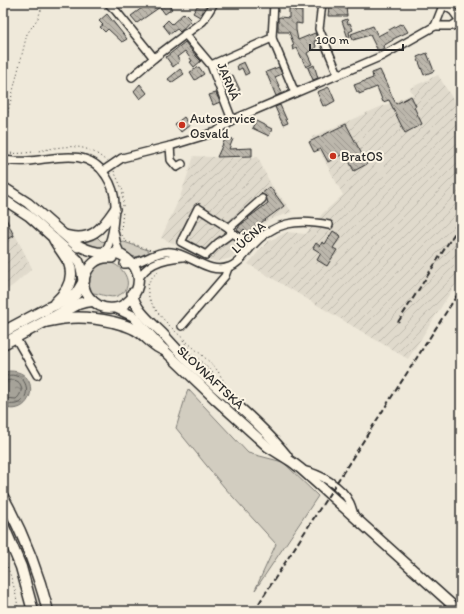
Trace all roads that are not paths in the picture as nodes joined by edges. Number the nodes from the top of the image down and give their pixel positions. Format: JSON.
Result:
{"nodes":[{"id":1,"x":108,"y":3,"type":"edge"},
{"id":2,"x":214,"y":3,"type":"edge"},
{"id":3,"x":274,"y":3,"type":"edge"},
{"id":4,"x":322,"y":3,"type":"edge"},
{"id":5,"x":444,"y":4,"type":"edge"},
{"id":6,"x":460,"y":21,"type":"edge"},
{"id":7,"x":435,"y":26,"type":"junction"},
{"id":8,"x":185,"y":34,"type":"junction"},
{"id":9,"x":272,"y":38,"type":"junction"},
{"id":10,"x":154,"y":58,"type":"junction"},
{"id":11,"x":211,"y":64,"type":"junction"},
{"id":12,"x":338,"y":74,"type":"junction"},
{"id":13,"x":132,"y":77,"type":"dead end"},
{"id":14,"x":295,"y":93,"type":"junction"},
{"id":15,"x":232,"y":120,"type":"junction"},
{"id":16,"x":170,"y":146,"type":"junction"},
{"id":17,"x":3,"y":160,"type":"edge"},
{"id":18,"x":182,"y":164,"type":"dead end"},
{"id":19,"x":103,"y":171,"type":"junction"},
{"id":20,"x":3,"y":187,"type":"edge"},
{"id":21,"x":3,"y":199,"type":"edge"},
{"id":22,"x":262,"y":199,"type":"dead end"},
{"id":23,"x":115,"y":209,"type":"junction"},
{"id":24,"x":114,"y":226,"type":"junction"},
{"id":25,"x":329,"y":226,"type":"dead end"},
{"id":26,"x":230,"y":231,"type":"junction"},
{"id":27,"x":65,"y":234,"type":"junction"},
{"id":28,"x":54,"y":239,"type":"junction"},
{"id":29,"x":253,"y":245,"type":"junction"},
{"id":30,"x":103,"y":255,"type":"junction"},
{"id":31,"x":186,"y":257,"type":"junction"},
{"id":32,"x":126,"y":261,"type":"junction"},
{"id":33,"x":228,"y":268,"type":"junction"},
{"id":34,"x":138,"y":280,"type":"junction"},
{"id":35,"x":81,"y":285,"type":"junction"},
{"id":36,"x":134,"y":292,"type":"junction"},
{"id":37,"x":88,"y":301,"type":"junction"},
{"id":38,"x":50,"y":307,"type":"junction"},
{"id":39,"x":116,"y":308,"type":"junction"},
{"id":40,"x":45,"y":322,"type":"junction"},
{"id":41,"x":182,"y":326,"type":"dead end"},
{"id":42,"x":3,"y":332,"type":"edge"},
{"id":43,"x":148,"y":332,"type":"junction"},
{"id":44,"x":15,"y":337,"type":"junction"},
{"id":45,"x":3,"y":344,"type":"edge"},
{"id":46,"x":164,"y":350,"type":"junction"},
{"id":47,"x":37,"y":375,"type":"dead end"},
{"id":48,"x":292,"y":462,"type":"junction"},
{"id":49,"x":3,"y":497,"type":"edge"},
{"id":50,"x":3,"y":525,"type":"edge"},
{"id":51,"x":34,"y":611,"type":"edge"},
{"id":52,"x":48,"y":611,"type":"edge"},
{"id":53,"x":459,"y":611,"type":"edge"}],
"edges":[{"from":1,"to":10,"type":"street"},
{"from":2,"to":8,"type":"street"},
{"from":3,"to":9,"type":"street"},
{"from":4,"to":12,"type":"street"},
{"from":5,"to":6,"type":"street"},
{"from":5,"to":7,"type":"street"},
{"from":6,"to":7,"type":"street"},
{"from":7,"to":12,"type":"street"},
{"from":8,"to":10,"type":"street"},
{"from":8,"to":11,"type":"street","name":"JARNÁ"},
{"from":9,"to":11,"type":"street"},
{"from":9,"to":14,"type":"street"},
{"from":10,"to":13,"type":"street"},
{"from":11,"to":15,"type":"street","name":"JARNÁ"},
{"from":12,"to":14,"type":"street"},
{"from":14,"to":15,"type":"street"},
{"from":15,"to":16,"type":"street"},
{"from":16,"to":18,"type":"street"},
{"from":16,"to":19,"type":"street"},
{"from":17,"to":19,"type":"street"},
{"from":19,"to":23,"type":"street"},
{"from":20,"to":27,"type":"main road"},
{"from":21,"to":28,"type":"main road"},
{"from":22,"to":26,"type":"street"},
{"from":23,"to":24,"type":"street"},
{"from":23,"to":27,"type":"main road"},
{"from":24,"to":30,"type":"street"},
{"from":24,"to":32,"type":"street"},
{"from":25,"to":29,"type":"street","name":"LÚČNA"},
{"from":26,"to":26,"type":"street"},
{"from":26,"to":29,"type":"street"},
{"from":27,"to":30,"type":"main road"},
{"from":28,"to":35,"type":"main road"},
{"from":28,"to":38,"type":"highway"},
{"from":29,"to":33,"type":"street","name":"LÚČNA"},
{"from":30,"to":32,"type":"main road"},
{"from":30,"to":35,"type":"main road"},
{"from":31,"to":32,"type":"street","name":"LÚČNA"},
{"from":31,"to":33,"type":"street","name":"LÚČNA"},
{"from":31,"to":34,"type":"street","name":"LÚČNA"},
{"from":32,"to":34,"type":"main road"},
{"from":32,"to":36,"type":"main road"},
{"from":33,"to":41,"type":"street"},
{"from":34,"to":36,"type":"main road"},
{"from":35,"to":37,"type":"main road"},
{"from":35,"to":38,"type":"highway"},
{"from":36,"to":37,"type":"main road"},
{"from":36,"to":39,"type":"main road"},
{"from":36,"to":48,"type":"main road","name":"SLOVNAFTSKÁ"},
{"from":37,"to":39,"type":"main road","name":"SLOVNAFTSKÁ"},
{"from":37,"to":40,"type":"highway"},
{"from":37,"to":43,"type":"main road"},
{"from":38,"to":42,"type":"highway"},
{"from":39,"to":43,"type":"main road","name":"SLOVNAFTSKÁ"},
{"from":40,"to":44,"type":"highway"},
{"from":40,"to":46,"type":"highway"},
{"from":43,"to":46,"type":"main road","name":"SLOVNAFTSKÁ"},
{"from":44,"to":45,"type":"highway"},
{"from":44,"to":47,"type":"street"},
{"from":46,"to":48,"type":"main road","name":"SLOVNAFTSKÁ"},
{"from":48,"to":53,"type":"main road","name":"SLOVNAFTSKÁ"},
{"from":49,"to":52,"type":"highway"},
{"from":50,"to":51,"type":"highway"}]}
